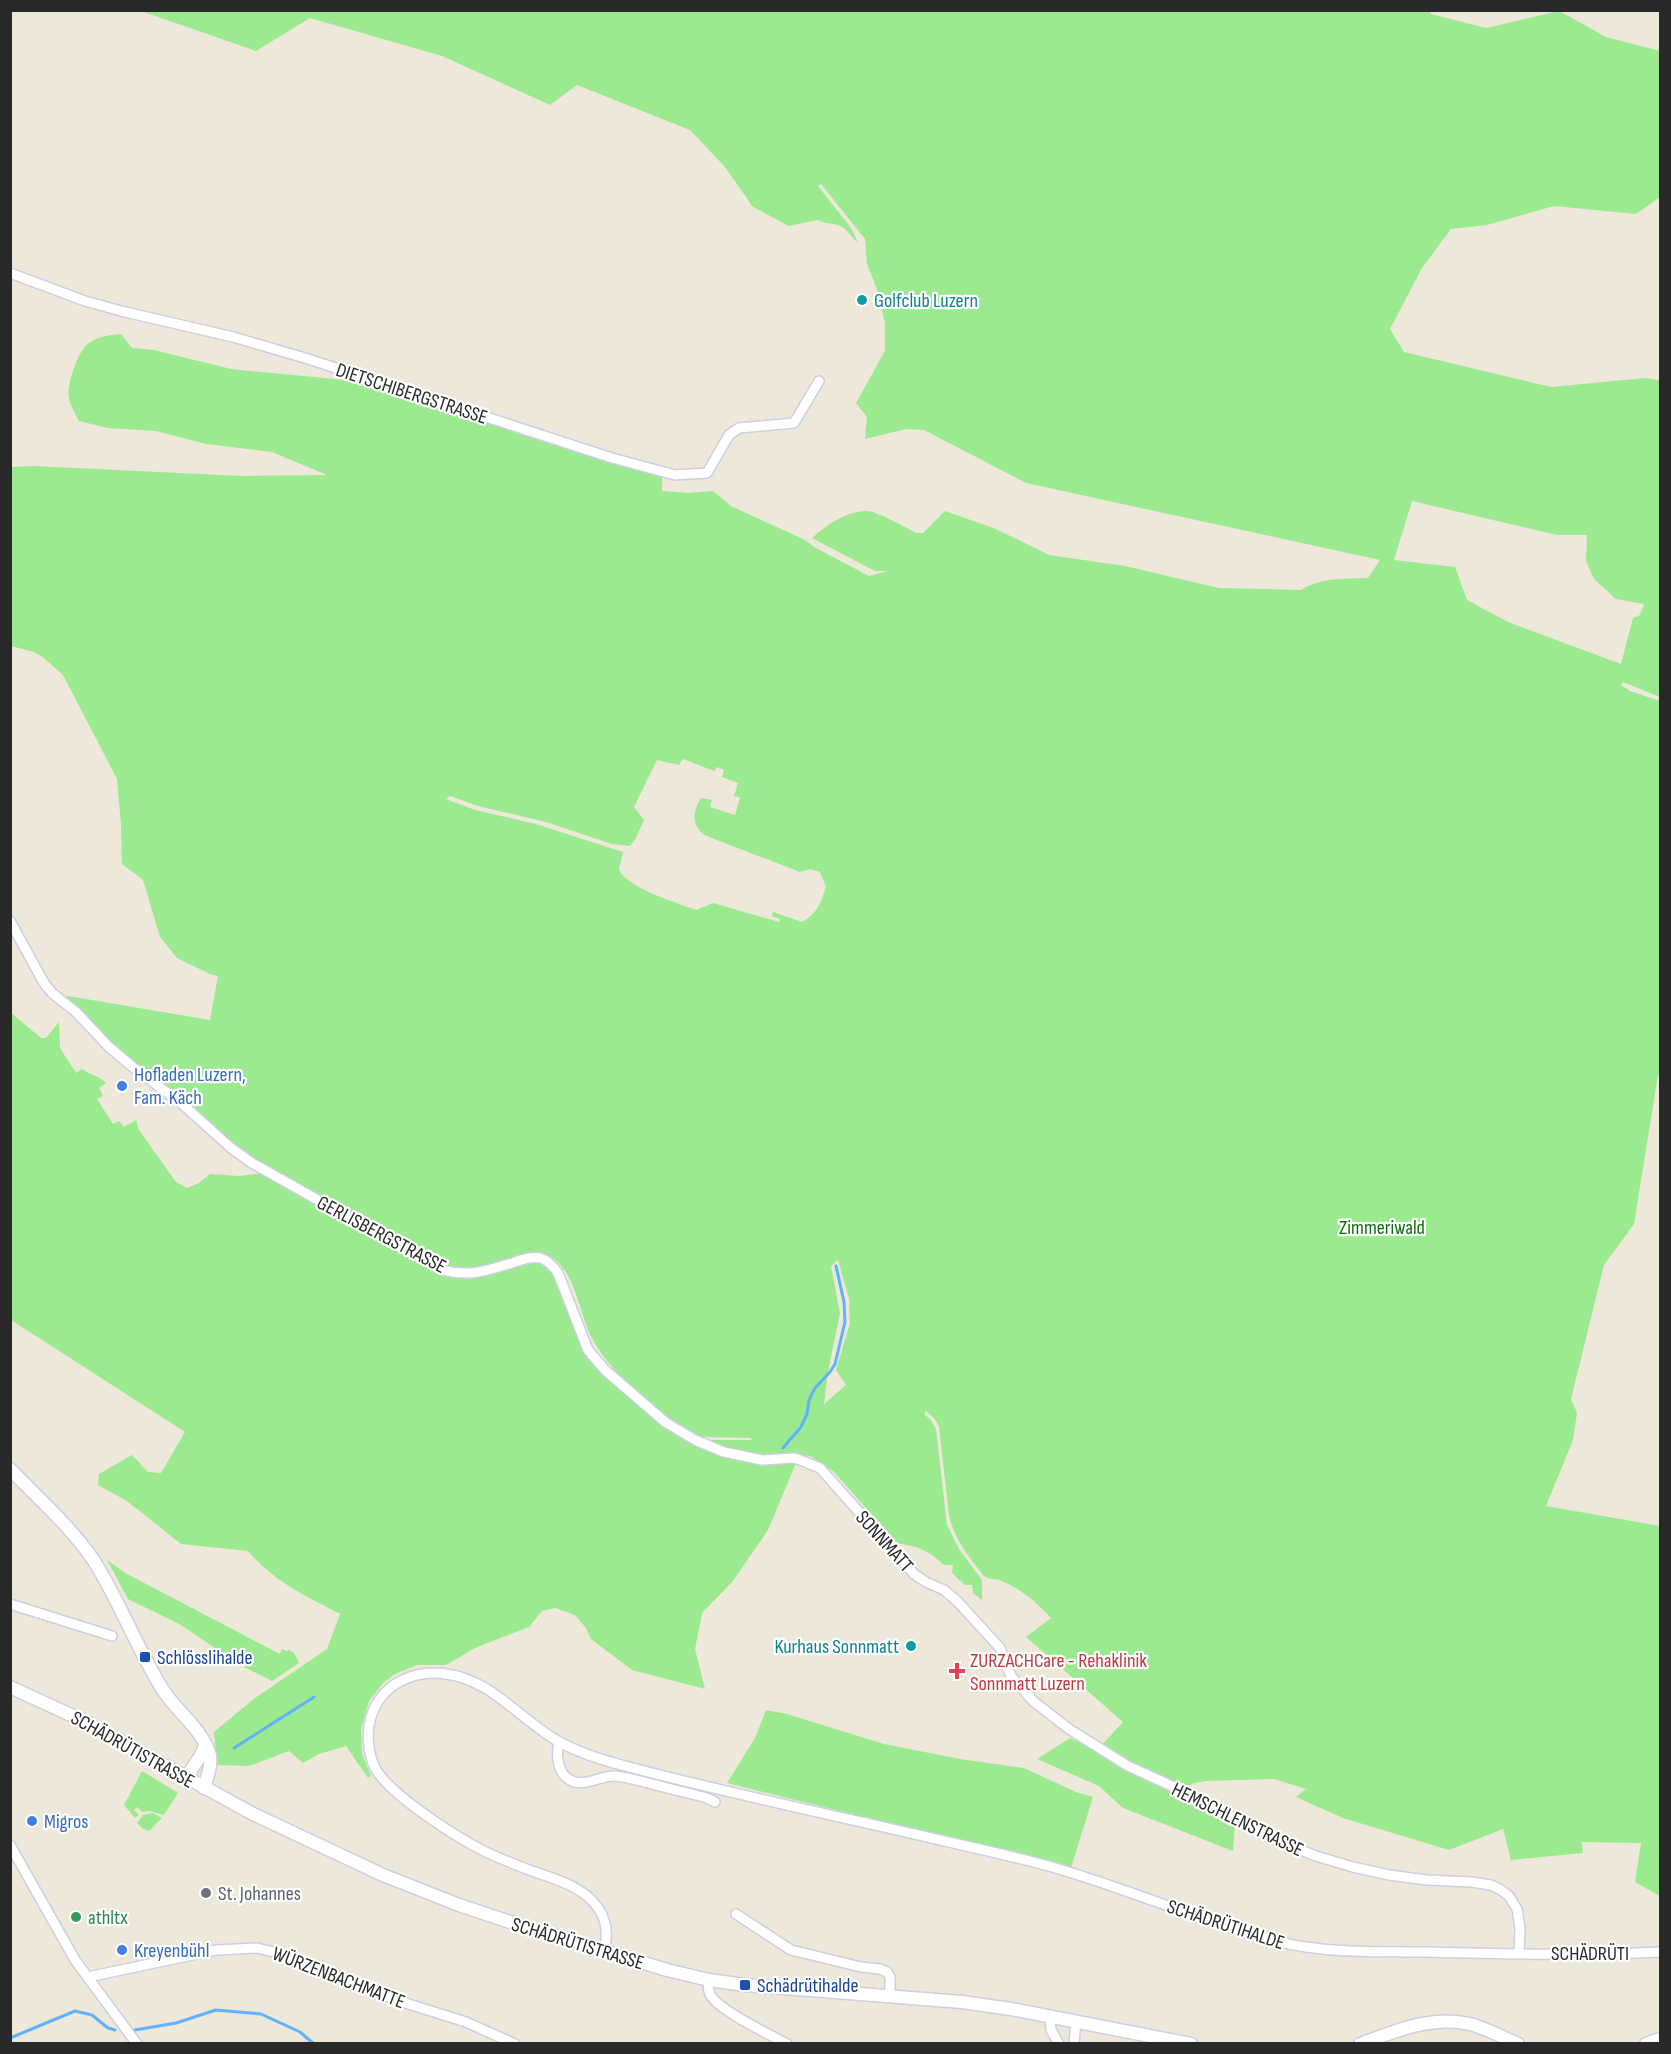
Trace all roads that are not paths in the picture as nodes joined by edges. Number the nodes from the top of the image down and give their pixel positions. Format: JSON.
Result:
{"nodes":[{"id":1,"x":10,"y":273,"type":"edge"},
{"id":2,"x":819,"y":381,"type":"dead end"},
{"id":3,"x":10,"y":921,"type":"edge"},
{"id":4,"x":806,"y":1461,"type":"joint"},
{"id":5,"x":10,"y":1469,"type":"edge"},
{"id":6,"x":10,"y":1604,"type":"edge"},
{"id":7,"x":112,"y":1636,"type":"dead end"},
{"id":8,"x":10,"y":1687,"type":"edge"},
{"id":9,"x":1033,"y":1701,"type":"joint"},
{"id":10,"x":559,"y":1742,"type":"junction"},
{"id":11,"x":205,"y":1746,"type":"junction"},
{"id":12,"x":186,"y":1778,"type":"junction"},
{"id":13,"x":204,"y":1788,"type":"junction"},
{"id":14,"x":715,"y":1802,"type":"dead end"},
{"id":15,"x":10,"y":1845,"type":"edge"},
{"id":16,"x":736,"y":1914,"type":"dead end"},
{"id":17,"x":604,"y":1950,"type":"junction"},
{"id":18,"x":1660,"y":1952,"type":"edge"},
{"id":19,"x":1519,"y":1953,"type":"junction"},
{"id":20,"x":88,"y":1977,"type":"junction"},
{"id":21,"x":709,"y":1980,"type":"junction"},
{"id":22,"x":890,"y":1996,"type":"junction"},
{"id":23,"x":1050,"y":2017,"type":"junction"},
{"id":24,"x":1076,"y":2021,"type":"junction"},
{"id":25,"x":1660,"y":2038,"type":"edge"},
{"id":26,"x":137,"y":2043,"type":"edge"},
{"id":27,"x":515,"y":2043,"type":"edge"},
{"id":28,"x":787,"y":2043,"type":"edge"},
{"id":29,"x":1059,"y":2043,"type":"edge"},
{"id":30,"x":1074,"y":2043,"type":"edge"},
{"id":31,"x":1191,"y":2043,"type":"edge"},
{"id":32,"x":1360,"y":2043,"type":"edge"},
{"id":33,"x":1518,"y":2043,"type":"edge"},
{"id":34,"x":1646,"y":2043,"type":"edge"}],
"edges":[{"from":1,"to":2,"type":"street","name":"DIETSCHIBERGSTRASSE"},
{"from":3,"to":4,"type":"street","name":"GERLISBERGSTRASSE"},
{"from":4,"to":9,"type":"street","name":"SONNMATT"},
{"from":5,"to":11,"type":"main road"},
{"from":6,"to":7,"type":"street"},
{"from":8,"to":12,"type":"main road","name":"SCHÄDRÜTISTRASSE"},
{"from":9,"to":19,"type":"street","name":"HEMSCHLENSTRASSE"},
{"from":10,"to":14,"type":"street"},
{"from":10,"to":17,"type":"street","name":"SCHÄDRÜTIHALDE"},
{"from":10,"to":19,"type":"street","name":"SCHÄDRÜTIHALDE"},
{"from":11,"to":12,"type":"main road"},
{"from":11,"to":13,"type":"main road"},
{"from":12,"to":13,"type":"main road","name":"SCHÄDRÜTISTRASSE"},
{"from":13,"to":17,"type":"main road","name":"SCHÄDRÜTISTRASSE"},
{"from":15,"to":20,"type":"street"},
{"from":16,"to":22,"type":"street"},
{"from":17,"to":21,"type":"main road","name":"SCHÄDRÜTISTRASSE"},
{"from":18,"to":19,"type":"street","name":"SCHÄDRÜTI"},
{"from":20,"to":26,"type":"street"},
{"from":20,"to":27,"type":"street","name":"WÜRZENBACHMATTE"},
{"from":21,"to":22,"type":"main road","name":"SCHÄDRÜTISTRASSE"},
{"from":21,"to":28,"type":"street"},
{"from":22,"to":23,"type":"main road","name":"SCHÄDRÜTISTRASSE"},
{"from":23,"to":24,"type":"main road","name":"SCHÄDRÜTISTRASSE"},
{"from":23,"to":29,"type":"street"},
{"from":24,"to":30,"type":"street"},
{"from":24,"to":31,"type":"main road","name":"SCHÄDRÜTISTRASSE"},
{"from":25,"to":34,"type":"main road"},
{"from":32,"to":33,"type":"main road"}]}
